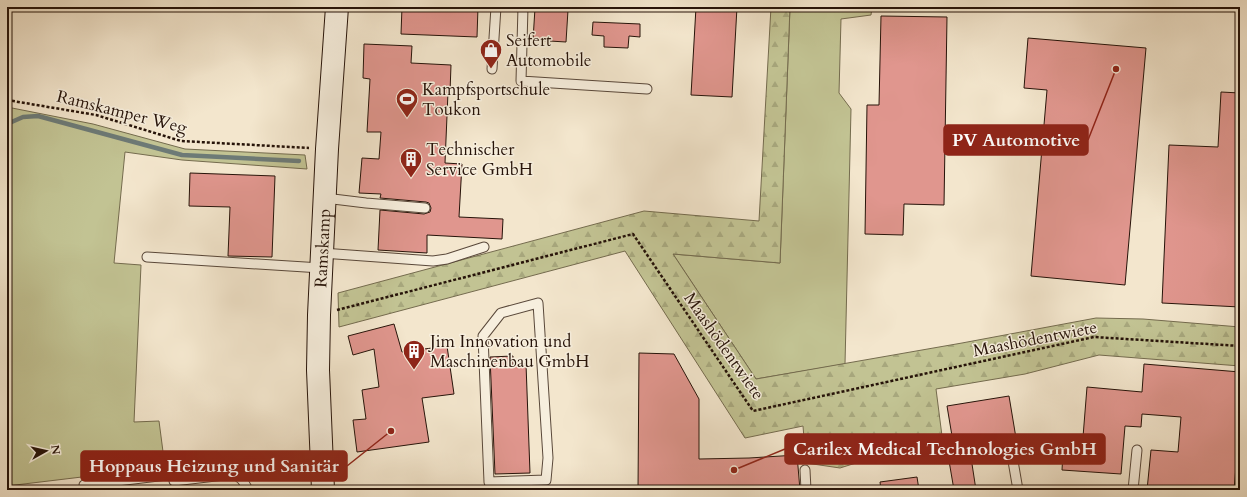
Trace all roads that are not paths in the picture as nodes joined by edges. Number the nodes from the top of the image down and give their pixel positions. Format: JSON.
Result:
{"nodes":[{"id":1,"x":337,"y":7,"type":"edge"},
{"id":2,"x":496,"y":7,"type":"edge"},
{"id":3,"x":523,"y":7,"type":"edge"},
{"id":4,"x":492,"y":69,"type":"dead end"},
{"id":5,"x":647,"y":89,"type":"dead end"},
{"id":6,"x":325,"y":198,"type":"junction"},
{"id":7,"x":425,"y":208,"type":"dead end"},
{"id":8,"x":484,"y":247,"type":"dead end"},
{"id":9,"x":147,"y":257,"type":"dead end"},
{"id":10,"x":322,"y":260,"type":"junction"},
{"id":11,"x":1137,"y":450,"type":"dead end"},
{"id":12,"x":1013,"y":461,"type":"dead end"},
{"id":13,"x":805,"y":470,"type":"dead end"},
{"id":14,"x":225,"y":474,"type":"junction"},
{"id":15,"x":174,"y":482,"type":"dead end"},
{"id":16,"x":84,"y":485,"type":"dead end"},
{"id":17,"x":491,"y":486,"type":"edge"},
{"id":18,"x":248,"y":490,"type":"edge"},
{"id":19,"x":323,"y":490,"type":"edge"},
{"id":20,"x":806,"y":490,"type":"edge"},
{"id":21,"x":1018,"y":490,"type":"edge"},
{"id":22,"x":1133,"y":490,"type":"edge"}],
"edges":[{"from":1,"to":6,"type":"street","name":"Ramskamp"},
{"from":2,"to":4,"type":"lane"},
{"from":3,"to":5,"type":"lane"},
{"from":6,"to":7,"type":"lane"},
{"from":6,"to":10,"type":"street","name":"Ramskamp"},
{"from":8,"to":10,"type":"lane"},
{"from":9,"to":10,"type":"lane"},
{"from":10,"to":19,"type":"street","name":"Ramskamp"},
{"from":11,"to":22,"type":"lane"},
{"from":12,"to":21,"type":"lane"},
{"from":13,"to":20,"type":"lane"},
{"from":14,"to":15,"type":"lane"},
{"from":14,"to":16,"type":"lane"},
{"from":14,"to":18,"type":"lane"},
{"from":17,"to":17,"type":"lane"}]}
